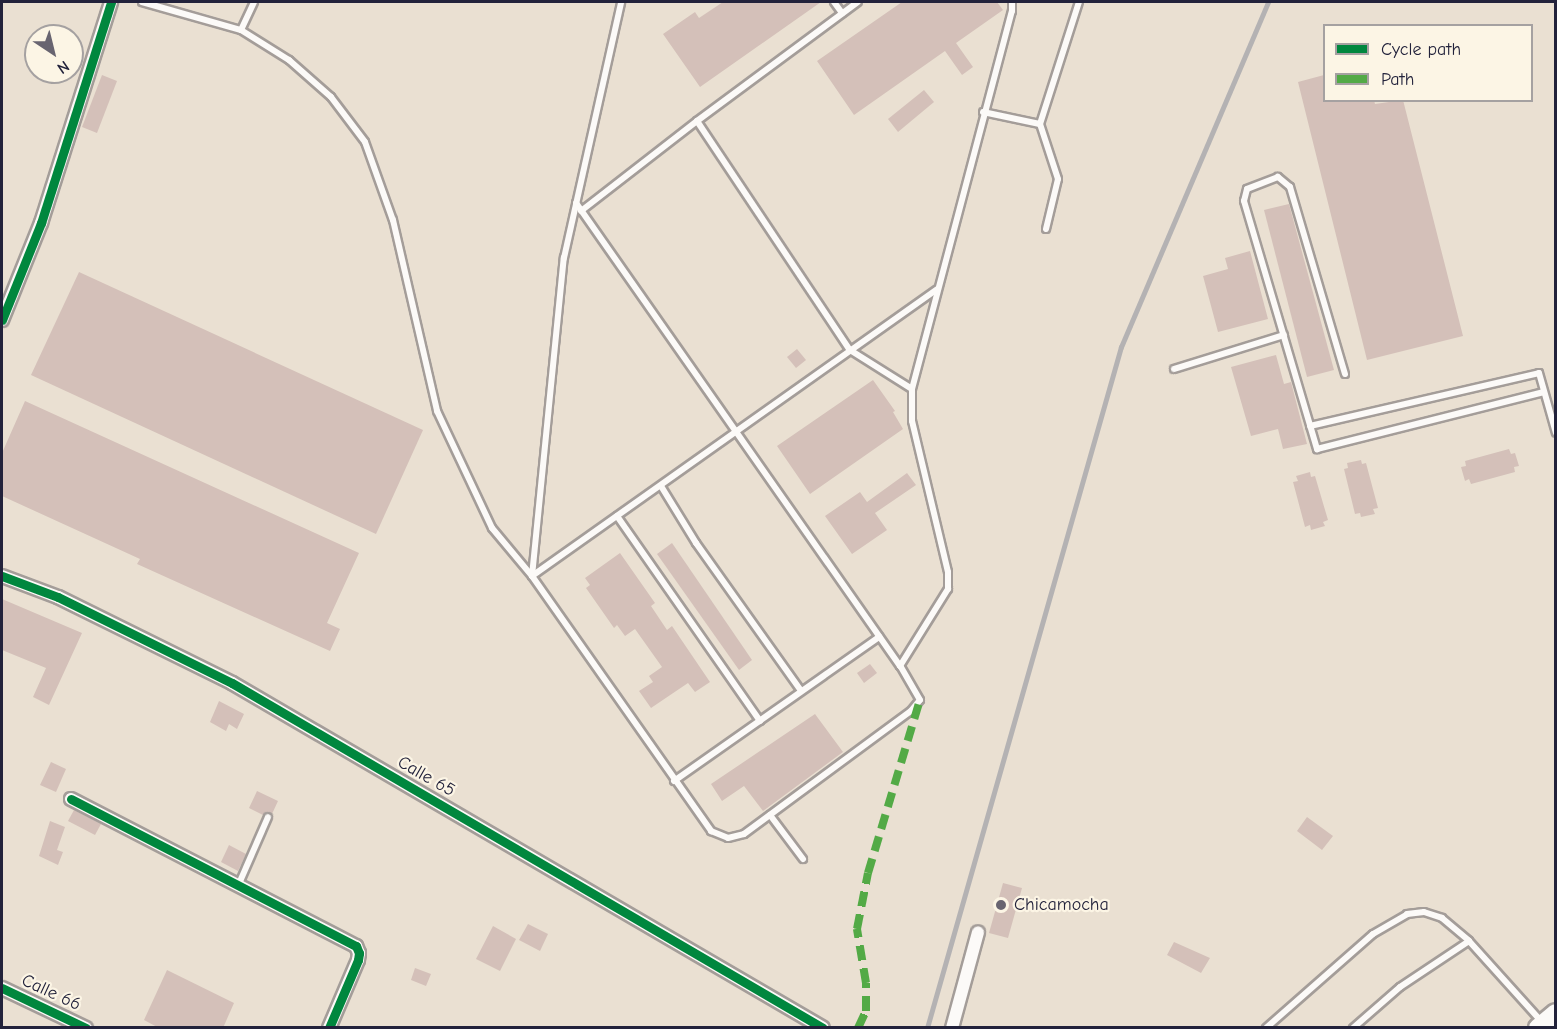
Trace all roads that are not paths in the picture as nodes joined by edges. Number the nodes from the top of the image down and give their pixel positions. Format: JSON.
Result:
{"nodes":[{"id":1,"x":111,"y":2,"type":"edge"},
{"id":2,"x":142,"y":2,"type":"edge"},
{"id":3,"x":254,"y":2,"type":"edge"},
{"id":4,"x":621,"y":2,"type":"edge"},
{"id":5,"x":834,"y":2,"type":"edge"},
{"id":6,"x":858,"y":2,"type":"edge"},
{"id":7,"x":1012,"y":2,"type":"edge"},
{"id":8,"x":1079,"y":2,"type":"edge"},
{"id":9,"x":842,"y":13,"type":"junction"},
{"id":10,"x":241,"y":30,"type":"junction"},
{"id":11,"x":983,"y":111,"type":"junction"},
{"id":12,"x":697,"y":121,"type":"junction"},
{"id":13,"x":1040,"y":124,"type":"junction"},
{"id":14,"x":576,"y":203,"type":"junction"},
{"id":15,"x":581,"y":211,"type":"junction"},
{"id":16,"x":1046,"y":229,"type":"dead end"},
{"id":17,"x":937,"y":289,"type":"junction"},
{"id":18,"x":2,"y":320,"type":"edge"},
{"id":19,"x":1284,"y":335,"type":"junction"},
{"id":20,"x":850,"y":350,"type":"junction"},
{"id":21,"x":1174,"y":369,"type":"dead end"},
{"id":22,"x":1345,"y":374,"type":"dead end"},
{"id":23,"x":912,"y":389,"type":"junction"},
{"id":24,"x":1544,"y":392,"type":"junction"},
{"id":25,"x":1310,"y":426,"type":"junction"},
{"id":26,"x":735,"y":432,"type":"junction"},
{"id":27,"x":1556,"y":433,"type":"edge"},
{"id":28,"x":661,"y":486,"type":"junction"},
{"id":29,"x":617,"y":516,"type":"junction"},
{"id":30,"x":2,"y":576,"type":"edge"},
{"id":31,"x":532,"y":576,"type":"junction"},
{"id":32,"x":879,"y":637,"type":"junction"},
{"id":33,"x":900,"y":666,"type":"junction"},
{"id":34,"x":801,"y":691,"type":"junction"},
{"id":35,"x":760,"y":721,"type":"junction"},
{"id":36,"x":674,"y":782,"type":"junction"},
{"id":37,"x":71,"y":799,"type":"dead end"},
{"id":38,"x":770,"y":815,"type":"junction"},
{"id":39,"x":268,"y":817,"type":"dead end"},
{"id":40,"x":803,"y":859,"type":"dead end"},
{"id":41,"x":238,"y":886,"type":"junction"},
{"id":42,"x":978,"y":932,"type":"dead end"},
{"id":43,"x":1469,"y":941,"type":"junction"},
{"id":44,"x":2,"y":988,"type":"edge"},
{"id":45,"x":1546,"y":1021,"type":"edge"},
{"id":46,"x":86,"y":1028,"type":"edge"},
{"id":47,"x":329,"y":1028,"type":"edge"},
{"id":48,"x":823,"y":1028,"type":"edge"},
{"id":49,"x":952,"y":1028,"type":"edge"},
{"id":50,"x":1266,"y":1028,"type":"edge"},
{"id":51,"x":1353,"y":1028,"type":"edge"}],
"edges":[{"from":1,"to":18,"type":"street"},
{"from":2,"to":10,"type":"lane"},
{"from":3,"to":10,"type":"lane"},
{"from":4,"to":14,"type":"lane"},
{"from":5,"to":9,"type":"lane"},
{"from":6,"to":9,"type":"lane"},
{"from":7,"to":11,"type":"lane"},
{"from":8,"to":13,"type":"lane"},
{"from":9,"to":12,"type":"lane"},
{"from":10,"to":31,"type":"lane"},
{"from":11,"to":13,"type":"lane"},
{"from":11,"to":17,"type":"lane"},
{"from":12,"to":15,"type":"lane"},
{"from":12,"to":20,"type":"lane"},
{"from":13,"to":16,"type":"lane"},
{"from":14,"to":15,"type":"lane"},
{"from":14,"to":31,"type":"lane"},
{"from":15,"to":26,"type":"lane"},
{"from":17,"to":20,"type":"lane"},
{"from":17,"to":23,"type":"lane"},
{"from":19,"to":21,"type":"lane"},
{"from":19,"to":22,"type":"lane"},
{"from":19,"to":25,"type":"lane"},
{"from":20,"to":23,"type":"lane"},
{"from":20,"to":26,"type":"lane"},
{"from":23,"to":33,"type":"lane"},
{"from":24,"to":25,"type":"lane"},
{"from":24,"to":25,"type":"lane"},
{"from":24,"to":27,"type":"lane"},
{"from":26,"to":28,"type":"lane"},
{"from":26,"to":32,"type":"lane"},
{"from":28,"to":29,"type":"lane"},
{"from":28,"to":34,"type":"lane"},
{"from":29,"to":31,"type":"lane"},
{"from":29,"to":35,"type":"lane"},
{"from":30,"to":48,"type":"street","name":"Calle 65"},
{"from":31,"to":36,"type":"lane"},
{"from":32,"to":33,"type":"lane"},
{"from":32,"to":34,"type":"lane"},
{"from":33,"to":38,"type":"lane"},
{"from":34,"to":35,"type":"lane"},
{"from":35,"to":36,"type":"lane"},
{"from":36,"to":38,"type":"lane"},
{"from":37,"to":41,"type":"street"},
{"from":38,"to":40,"type":"lane"},
{"from":39,"to":41,"type":"lane"},
{"from":41,"to":47,"type":"street"},
{"from":42,"to":49,"type":"street"},
{"from":43,"to":45,"type":"lane"},
{"from":43,"to":50,"type":"lane"},
{"from":43,"to":51,"type":"lane"},
{"from":44,"to":46,"type":"street","name":"Calle 66"}]}
